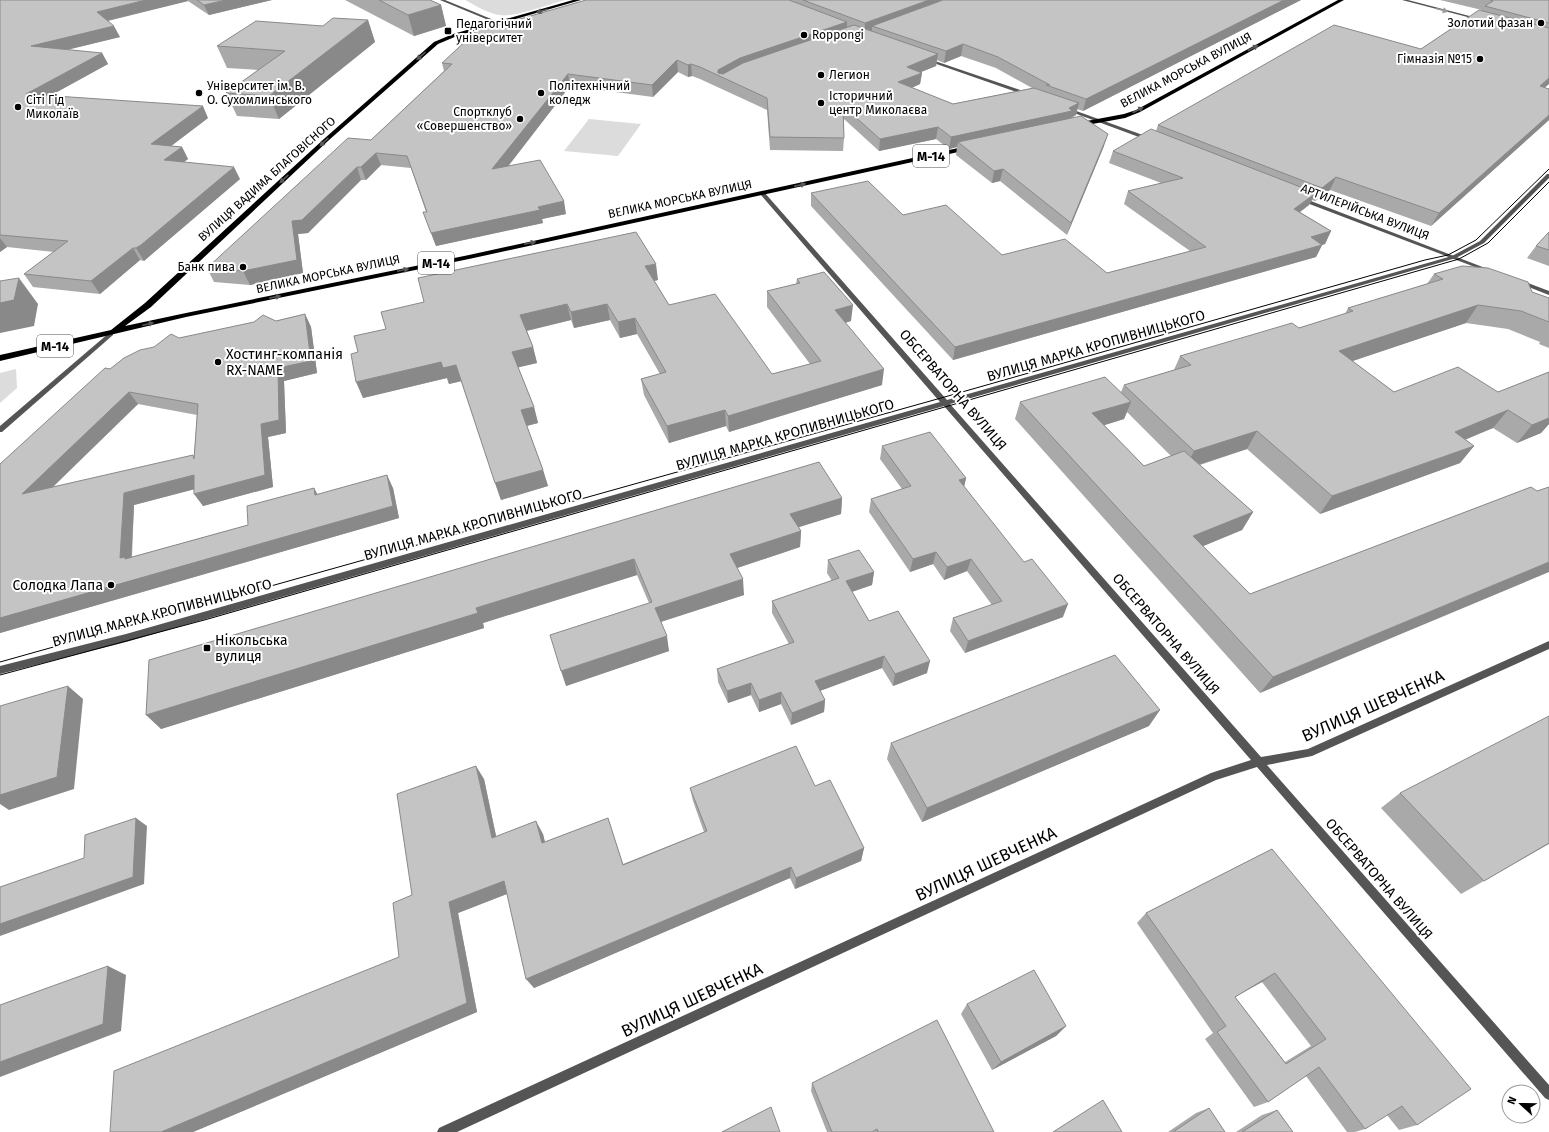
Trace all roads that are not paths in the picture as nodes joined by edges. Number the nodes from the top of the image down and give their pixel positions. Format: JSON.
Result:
{"nodes":[{"id":1,"x":442,"y":0,"type":"edge"},
{"id":2,"x":579,"y":0,"type":"edge"},
{"id":3,"x":1342,"y":0,"type":"edge"},
{"id":4,"x":1404,"y":0,"type":"edge"},
{"id":5,"x":1480,"y":20,"type":"edge"},
{"id":6,"x":499,"y":23,"type":"junction"},
{"id":7,"x":922,"y":58,"type":"edge"},
{"id":8,"x":1034,"y":97,"type":"edge"},
{"id":9,"x":1063,"y":107,"type":"edge"},
{"id":10,"x":1101,"y":121,"type":"junction"},
{"id":11,"x":1071,"y":126,"type":"edge"},
{"id":12,"x":1155,"y":141,"type":"edge"},
{"id":13,"x":979,"y":146,"type":"edge"},
{"id":14,"x":1549,"y":175,"type":"edge"},
{"id":15,"x":762,"y":193,"type":"junction"},
{"id":16,"x":1296,"y":197,"type":"edge"},
{"id":17,"x":1454,"y":257,"type":"junction"},
{"id":18,"x":1493,"y":272,"type":"edge"},
{"id":19,"x":1514,"y":280,"type":"edge"},
{"id":20,"x":1549,"y":293,"type":"edge"},
{"id":21,"x":110,"y":334,"type":"junction"},
{"id":22,"x":0,"y":358,"type":"edge"},
{"id":23,"x":945,"y":403,"type":"junction"},
{"id":24,"x":0,"y":430,"type":"edge"},
{"id":25,"x":1549,"y":645,"type":"edge"},
{"id":26,"x":0,"y":670,"type":"edge"},
{"id":27,"x":1258,"y":762,"type":"junction"},
{"id":28,"x":1549,"y":1094,"type":"edge"},
{"id":29,"x":443,"y":1132,"type":"edge"}],
"edges":[{"from":1,"to":6,"type":"street"},
{"from":2,"to":6,"type":"highway","name":"ВУЛИЦЯ ВАДИМА БЛАГОВІСНОГО","number":"М-14","one_way":true},
{"from":10,"to":3,"type":"highway","name":"ВЕЛИКА МОРСЬКА ВУЛИЦЯ","one_way":true},
{"from":4,"to":5,"type":"street","one_way":true},
{"from":6,"to":21,"type":"highway","name":"ВУЛИЦЯ ВАДИМА БЛАГОВІСНОГО","number":"М-14","one_way":true},
{"from":7,"to":8,"type":"street"},
{"from":9,"to":10,"type":"street"},
{"from":10,"to":11,"type":"highway","name":"ВЕЛИКА МОРСЬКА ВУЛИЦЯ"},
{"from":10,"to":12,"type":"street"},
{"from":15,"to":13,"type":"highway","name":"ВЕЛИКА МОРСЬКА ВУЛИЦЯ","number":"М-14","one_way":true},
{"from":14,"to":17,"type":"street","name":"ВУЛИЦЯ МАРКА КРОПИВНИЦЬКОГО"},
{"from":21,"to":15,"type":"highway","name":"ВЕЛИКА МОРСЬКА ВУЛИЦЯ","number":"М-14","one_way":true},
{"from":15,"to":23,"type":"street","name":"ОБСЕРВАТОРНА ВУЛИЦЯ"},
{"from":16,"to":17,"type":"street","name":"АРТИЛЕРІЙСЬКА ВУЛИЦЯ"},
{"from":17,"to":18,"type":"street","name":"АРТИЛЕРІЙСЬКА ВУЛИЦЯ"},
{"from":17,"to":23,"type":"street","name":"ВУЛИЦЯ МАРКА КРОПИВНИЦЬКОГО"},
{"from":19,"to":20,"type":"street"},
{"from":21,"to":22,"type":"highway","name":"ВЕЛИКА МОРСЬКА ВУЛИЦЯ","number":"М-14"},
{"from":21,"to":24,"type":"street","name":"ВУЛИЦЯ ВАДИМА БЛАГОВІСНОГО"},
{"from":23,"to":26,"type":"street","name":"ВУЛИЦЯ МАРКА КРОПИВНИЦЬКОГО"},
{"from":23,"to":27,"type":"street","name":"ОБСЕРВАТОРНА ВУЛИЦЯ"},
{"from":25,"to":27,"type":"street","name":"ВУЛИЦЯ ШЕВЧЕНКА"},
{"from":27,"to":28,"type":"street","name":"ОБСЕРВАТОРНА ВУЛИЦЯ"},
{"from":27,"to":29,"type":"street","name":"ВУЛИЦЯ ШЕВЧЕНКА"}]}
